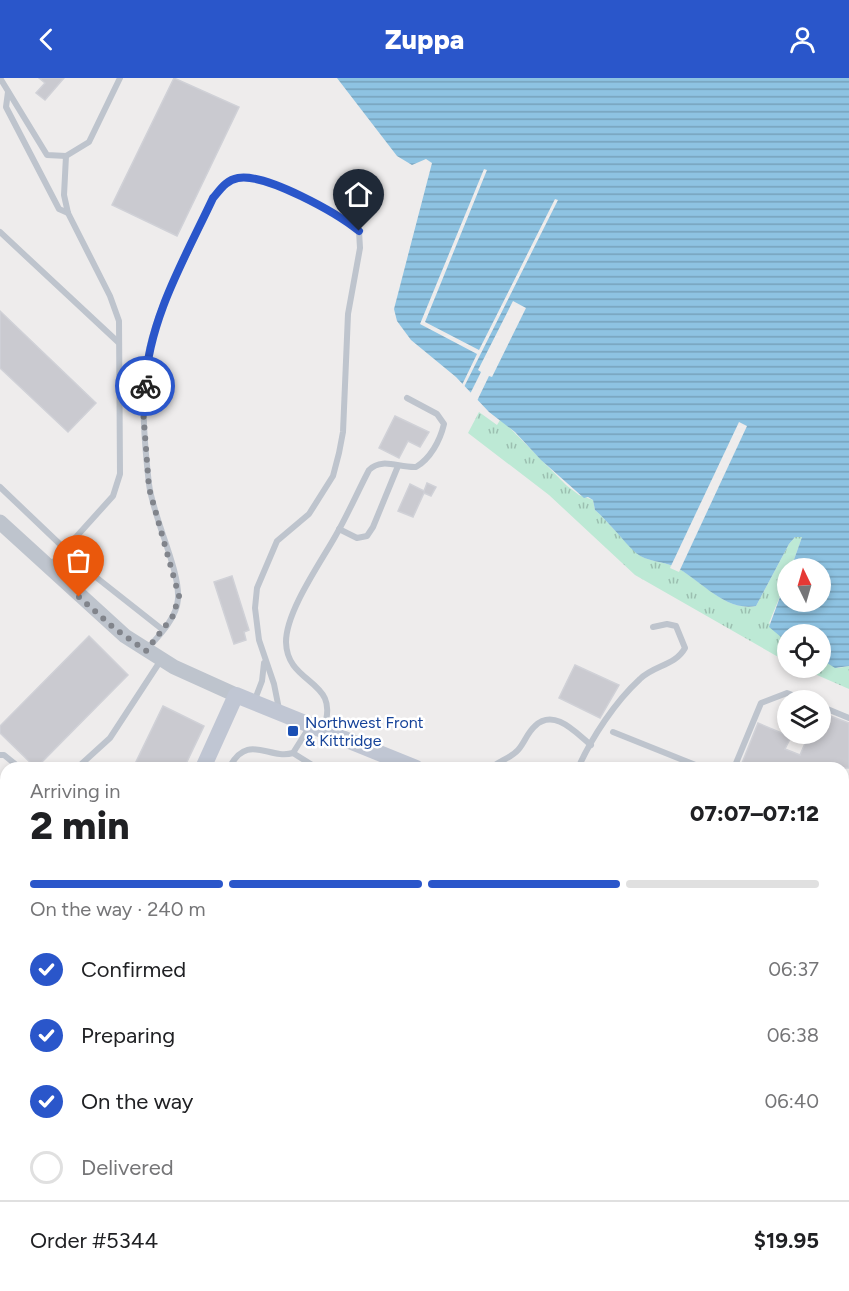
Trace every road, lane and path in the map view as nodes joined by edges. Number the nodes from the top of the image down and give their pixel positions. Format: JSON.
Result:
{"nodes":[{"id":1,"x":0,"y":78,"type":"edge"},
{"id":2,"x":120,"y":78,"type":"edge"},
{"id":3,"x":8,"y":91,"type":"junction"},
{"id":4,"x":66,"y":156,"type":"junction"},
{"id":5,"x":68,"y":213,"type":"junction"},
{"id":6,"x":0,"y":232,"type":"edge"},
{"id":7,"x":118,"y":342,"type":"junction"},
{"id":8,"x":407,"y":398,"type":"dead end"},
{"id":9,"x":398,"y":466,"type":"junction"},
{"id":10,"x":0,"y":487,"type":"edge"},
{"id":11,"x":0,"y":522,"type":"edge"},
{"id":12,"x":339,"y":529,"type":"junction"},
{"id":13,"x":71,"y":542,"type":"junction"},
{"id":14,"x":65,"y":549,"type":"junction"},
{"id":15,"x":73,"y":559,"type":"junction"},
{"id":16,"x":48,"y":568,"type":"junction"},
{"id":17,"x":70,"y":588,"type":"junction"},
{"id":18,"x":653,"y":627,"type":"dead end"},
{"id":19,"x":163,"y":630,"type":"junction"},
{"id":20,"x":146,"y":651,"type":"junction"},
{"id":21,"x":263,"y":654,"type":"junction"},
{"id":22,"x":162,"y":660,"type":"junction"},
{"id":23,"x":236,"y":695,"type":"junction"},
{"id":24,"x":777,"y":697,"type":"edge"},
{"id":25,"x":253,"y":702,"type":"junction"},
{"id":26,"x":831,"y":711,"type":"edge"},
{"id":27,"x":279,"y":713,"type":"junction"},
{"id":28,"x":849,"y":718,"type":"edge"},
{"id":29,"x":317,"y":728,"type":"junction"},
{"id":30,"x":613,"y":732,"type":"dead end"},
{"id":31,"x":591,"y":745,"type":"junction"},
{"id":32,"x":293,"y":753,"type":"junction"},
{"id":33,"x":0,"y":755,"type":"edge"},
{"id":34,"x":13,"y":762,"type":"edge"},
{"id":35,"x":84,"y":762,"type":"edge"},
{"id":36,"x":206,"y":762,"type":"edge"},
{"id":37,"x":234,"y":762,"type":"edge"},
{"id":38,"x":307,"y":762,"type":"edge"},
{"id":39,"x":401,"y":762,"type":"edge"},
{"id":40,"x":500,"y":762,"type":"edge"},
{"id":41,"x":581,"y":762,"type":"edge"},
{"id":42,"x":688,"y":762,"type":"edge"},
{"id":43,"x":736,"y":762,"type":"edge"}],
"edges":[{"from":1,"to":3,"type":"lane"},
{"from":2,"to":4,"type":"lane"},
{"from":3,"to":4,"type":"lane"},
{"from":3,"to":5,"type":"lane"},
{"from":4,"to":5,"type":"lane"},
{"from":5,"to":7,"type":"lane"},
{"from":6,"to":7,"type":"lane"},
{"from":7,"to":13,"type":"lane"},
{"from":8,"to":9,"type":"lane"},
{"from":9,"to":12,"type":"lane"},
{"from":9,"to":12,"type":"lane"},
{"from":10,"to":14,"type":"lane"},
{"from":11,"to":16,"type":"street"},
{"from":12,"to":29,"type":"lane"},
{"from":13,"to":14,"type":"lane"},
{"from":13,"to":15,"type":"lane"},
{"from":14,"to":16,"type":"lane"},
{"from":15,"to":17,"type":"lane"},
{"from":15,"to":19,"type":"lane"},
{"from":16,"to":17,"type":"street"},
{"from":17,"to":20,"type":"street"},
{"from":18,"to":31,"type":"lane"},
{"from":19,"to":20,"type":"lane"},
{"from":19,"to":21,"type":"lane"},
{"from":20,"to":22,"type":"street"},
{"from":21,"to":25,"type":"lane"},
{"from":21,"to":27,"type":"lane"},
{"from":22,"to":23,"type":"street"},
{"from":22,"to":35,"type":"lane"},
{"from":23,"to":25,"type":"main road"},
{"from":23,"to":36,"type":"main road"},
{"from":24,"to":43,"type":"lane"},
{"from":25,"to":27,"type":"main road"},
{"from":26,"to":28,"type":"lane"},
{"from":27,"to":29,"type":"main road"},
{"from":29,"to":32,"type":"lane"},
{"from":29,"to":39,"type":"main road"},
{"from":30,"to":42,"type":"lane"},
{"from":31,"to":40,"type":"lane"},
{"from":31,"to":41,"type":"lane"},
{"from":32,"to":37,"type":"lane"},
{"from":32,"to":38,"type":"lane"},
{"from":33,"to":34,"type":"lane"}]}
